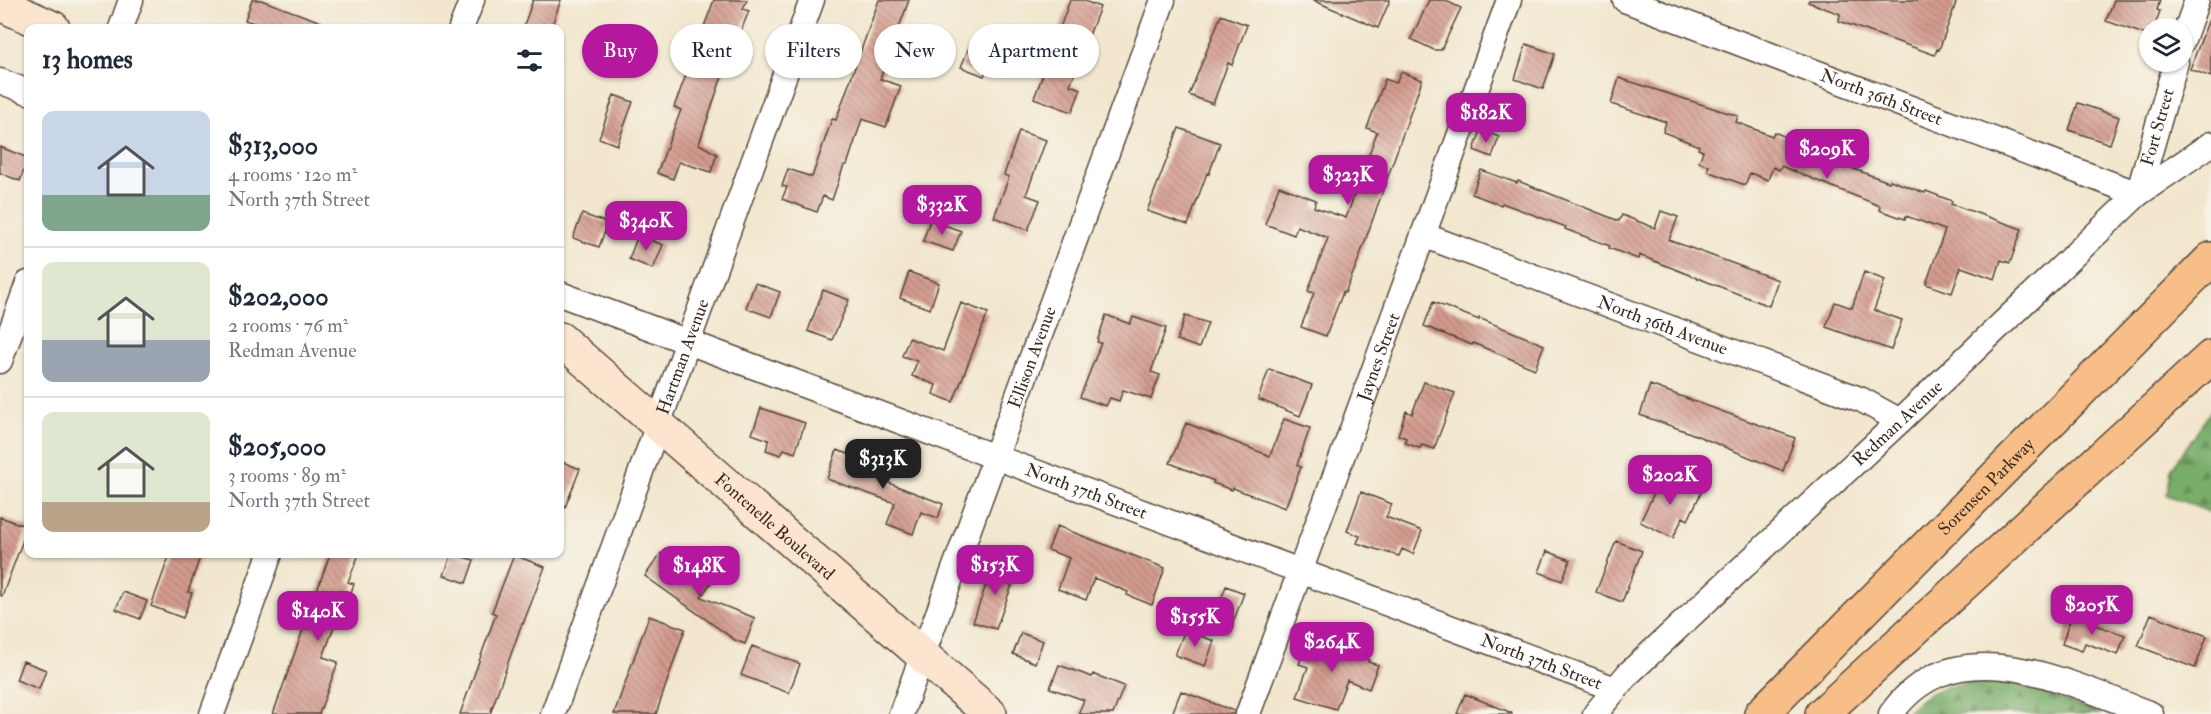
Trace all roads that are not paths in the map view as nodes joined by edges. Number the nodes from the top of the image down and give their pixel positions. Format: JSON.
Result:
{"nodes":[{"id":1,"x":131,"y":0,"type":"edge"},
{"id":2,"x":472,"y":0,"type":"edge"},
{"id":3,"x":812,"y":0,"type":"edge"},
{"id":4,"x":1163,"y":0,"type":"edge"},
{"id":5,"x":1509,"y":0,"type":"edge"},
{"id":6,"x":1625,"y":0,"type":"edge"},
{"id":7,"x":2198,"y":0,"type":"edge"},
{"id":8,"x":0,"y":4,"type":"edge"},
{"id":9,"x":2191,"y":18,"type":"edge"},
{"id":10,"x":44,"y":24,"type":"edge"},
{"id":11,"x":122,"y":24,"type":"edge"},
{"id":12,"x":463,"y":24,"type":"edge"},
{"id":13,"x":2173,"y":72,"type":"edge"},
{"id":14,"x":0,"y":81,"type":"edge"},
{"id":15,"x":24,"y":90,"type":"edge"},
{"id":16,"x":2211,"y":144,"type":"edge"},
{"id":17,"x":2138,"y":194,"type":"junction"},
{"id":18,"x":1424,"y":235,"type":"junction"},
{"id":19,"x":2211,"y":260,"type":"edge"},
{"id":20,"x":24,"y":294,"type":"edge"},
{"id":21,"x":564,"y":296,"type":"edge"},
{"id":22,"x":687,"y":342,"type":"junction"},
{"id":23,"x":564,"y":343,"type":"edge"},
{"id":24,"x":2211,"y":357,"type":"edge"},
{"id":25,"x":0,"y":361,"type":"edge"},
{"id":26,"x":1900,"y":421,"type":"junction"},
{"id":27,"x":659,"y":426,"type":"junction"},
{"id":28,"x":995,"y":457,"type":"junction"},
{"id":29,"x":269,"y":558,"type":"edge"},
{"id":30,"x":1300,"y":571,"type":"junction"},
{"id":31,"x":922,"y":656,"type":"junction"},
{"id":32,"x":1615,"y":689,"type":"junction"},
{"id":33,"x":212,"y":714,"type":"edge"},
{"id":34,"x":553,"y":714,"type":"edge"},
{"id":35,"x":901,"y":714,"type":"edge"},
{"id":36,"x":990,"y":714,"type":"edge"},
{"id":37,"x":1248,"y":714,"type":"edge"},
{"id":38,"x":1594,"y":714,"type":"edge"},
{"id":39,"x":1761,"y":714,"type":"edge"},
{"id":40,"x":1822,"y":714,"type":"edge"},
{"id":41,"x":1891,"y":714,"type":"edge"},
{"id":42,"x":2151,"y":714,"type":"edge"}],
"edges":[{"from":1,"to":11,"type":"street"},
{"from":2,"to":12,"type":"street"},
{"from":3,"to":22,"type":"street","name":"Hartman Avenue"},
{"from":4,"to":28,"type":"street","name":"Ellison Avenue"},
{"from":5,"to":18,"type":"street","name":"Jaynes Street"},
{"from":6,"to":17,"type":"street","name":"North 36th Street"},
{"from":7,"to":9,"type":"street"},
{"from":8,"to":10,"type":"main road"},
{"from":13,"to":17,"type":"street","name":"Fort Street"},
{"from":14,"to":15,"type":"street"},
{"from":16,"to":17,"type":"street","name":"Redman Avenue"},
{"from":17,"to":26,"type":"street","name":"Redman Avenue"},
{"from":18,"to":26,"type":"street","name":"North 36th Avenue"},
{"from":18,"to":30,"type":"street","name":"Jaynes Street"},
{"from":19,"to":39,"type":"main road","name":"Sorensen Parkway"},
{"from":20,"to":25,"type":"street"},
{"from":21,"to":22,"type":"street","name":"North 37th Street"},
{"from":22,"to":27,"type":"street","name":"Hartman Avenue"},
{"from":22,"to":28,"type":"street","name":"North 37th Street"},
{"from":23,"to":27,"type":"main road","name":"Fontenelle Boulevard"},
{"from":24,"to":40,"type":"main road"},
{"from":26,"to":32,"type":"street","name":"Redman Avenue"},
{"from":27,"to":31,"type":"main road","name":"Fontenelle Boulevard"},
{"from":27,"to":34,"type":"street","name":"Hartman Avenue"},
{"from":28,"to":30,"type":"street","name":"North 37th Street"},
{"from":28,"to":31,"type":"street","name":"Ellison Avenue"},
{"from":29,"to":33,"type":"street"},
{"from":30,"to":32,"type":"street","name":"North 37th Street"},
{"from":30,"to":37,"type":"street","name":"Jaynes Street"},
{"from":31,"to":35,"type":"street","name":"Ellison Avenue"},
{"from":31,"to":36,"type":"main road","name":"Fontenelle Boulevard"},
{"from":32,"to":38,"type":"street","name":"Redman Avenue"},
{"from":41,"to":42,"type":"street"}]}
